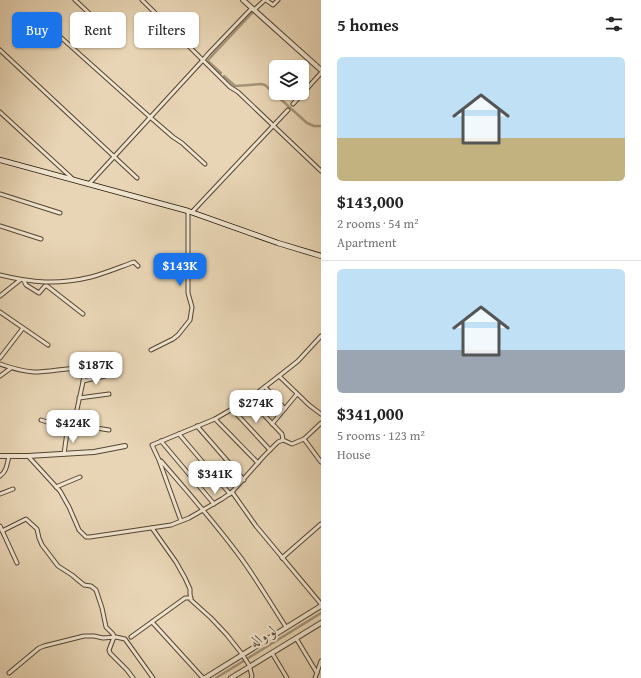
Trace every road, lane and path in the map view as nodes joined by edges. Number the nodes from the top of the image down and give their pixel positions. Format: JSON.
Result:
{"nodes":[{"id":1,"x":74,"y":0,"type":"edge"},
{"id":2,"x":142,"y":0,"type":"edge"},
{"id":3,"x":243,"y":0,"type":"edge"},
{"id":4,"x":278,"y":0,"type":"edge"},
{"id":5,"x":264,"y":1,"type":"edge"},
{"id":6,"x":253,"y":9,"type":"junction"},
{"id":7,"x":88,"y":12,"type":"edge"},
{"id":8,"x":62,"y":38,"type":"edge"},
{"id":9,"x":0,"y":50,"type":"edge"},
{"id":10,"x":204,"y":60,"type":"junction"},
{"id":11,"x":321,"y":70,"type":"edge"},
{"id":12,"x":224,"y":72,"type":"dead end"},
{"id":13,"x":321,"y":73,"type":"edge"},
{"id":14,"x":220,"y":76,"type":"junction"},
{"id":15,"x":293,"y":104,"type":"dead end"},
{"id":16,"x":288,"y":110,"type":"dead end"},
{"id":17,"x":0,"y":112,"type":"edge"},
{"id":18,"x":151,"y":118,"type":"junction"},
{"id":19,"x":273,"y":125,"type":"junction"},
{"id":20,"x":115,"y":156,"type":"junction"},
{"id":21,"x":0,"y":160,"type":"edge"},
{"id":22,"x":205,"y":164,"type":"dead end"},
{"id":23,"x":321,"y":171,"type":"edge"},
{"id":24,"x":137,"y":178,"type":"dead end"},
{"id":25,"x":74,"y":180,"type":"junction"},
{"id":26,"x":89,"y":184,"type":"junction"},
{"id":27,"x":0,"y":194,"type":"edge"},
{"id":28,"x":190,"y":212,"type":"junction"},
{"id":29,"x":60,"y":213,"type":"dead end"},
{"id":30,"x":0,"y":226,"type":"edge"},
{"id":31,"x":41,"y":239,"type":"dead end"},
{"id":32,"x":321,"y":256,"type":"edge"},
{"id":33,"x":138,"y":266,"type":"dead end"},
{"id":34,"x":0,"y":275,"type":"edge"},
{"id":35,"x":22,"y":280,"type":"junction"},
{"id":36,"x":0,"y":296,"type":"edge"},
{"id":37,"x":0,"y":312,"type":"edge"},
{"id":38,"x":83,"y":314,"type":"dead end"},
{"id":39,"x":23,"y":328,"type":"junction"},
{"id":40,"x":321,"y":336,"type":"edge"},
{"id":41,"x":48,"y":345,"type":"dead end"},
{"id":42,"x":151,"y":350,"type":"dead end"},
{"id":43,"x":0,"y":358,"type":"edge"},
{"id":44,"x":0,"y":364,"type":"edge"},
{"id":45,"x":11,"y":368,"type":"junction"},
{"id":46,"x":0,"y":376,"type":"edge"},
{"id":47,"x":105,"y":376,"type":"dead end"},
{"id":48,"x":279,"y":376,"type":"junction"},
{"id":49,"x":83,"y":381,"type":"junction"},
{"id":50,"x":265,"y":387,"type":"junction"},
{"id":51,"x":109,"y":394,"type":"dead end"},
{"id":52,"x":297,"y":394,"type":"junction"},
{"id":53,"x":79,"y":398,"type":"junction"},
{"id":54,"x":249,"y":399,"type":"junction"},
{"id":55,"x":232,"y":409,"type":"junction"},
{"id":56,"x":285,"y":409,"type":"junction"},
{"id":57,"x":321,"y":414,"type":"edge"},
{"id":58,"x":215,"y":419,"type":"junction"},
{"id":59,"x":41,"y":420,"type":"dead end"},
{"id":60,"x":74,"y":421,"type":"junction"},
{"id":61,"x":321,"y":423,"type":"edge"},
{"id":62,"x":272,"y":424,"type":"junction"},
{"id":63,"x":197,"y":426,"type":"junction"},
{"id":64,"x":109,"y":430,"type":"dead end"},
{"id":65,"x":67,"y":432,"type":"junction"},
{"id":66,"x":179,"y":434,"type":"junction"},
{"id":67,"x":304,"y":439,"type":"junction"},
{"id":68,"x":283,"y":440,"type":"junction"},
{"id":69,"x":161,"y":441,"type":"junction"},
{"id":70,"x":125,"y":446,"type":"dead end"},
{"id":71,"x":270,"y":450,"type":"junction"},
{"id":72,"x":64,"y":454,"type":"junction"},
{"id":73,"x":0,"y":456,"type":"edge"},
{"id":74,"x":9,"y":456,"type":"junction"},
{"id":75,"x":28,"y":456,"type":"junction"},
{"id":76,"x":159,"y":460,"type":"junction"},
{"id":77,"x":321,"y":462,"type":"edge"},
{"id":78,"x":258,"y":463,"type":"junction"},
{"id":79,"x":0,"y":476,"type":"edge"},
{"id":80,"x":80,"y":477,"type":"dead end"},
{"id":81,"x":244,"y":480,"type":"junction"},
{"id":82,"x":56,"y":487,"type":"junction"},
{"id":83,"x":13,"y":489,"type":"dead end"},
{"id":84,"x":231,"y":493,"type":"junction"},
{"id":85,"x":0,"y":494,"type":"edge"},
{"id":86,"x":214,"y":504,"type":"junction"},
{"id":87,"x":204,"y":510,"type":"junction"},
{"id":88,"x":181,"y":521,"type":"junction"},
{"id":89,"x":321,"y":524,"type":"edge"},
{"id":90,"x":0,"y":526,"type":"edge"},
{"id":91,"x":152,"y":528,"type":"junction"},
{"id":92,"x":2,"y":531,"type":"junction"},
{"id":93,"x":282,"y":558,"type":"junction"},
{"id":94,"x":17,"y":563,"type":"dead end"},
{"id":95,"x":191,"y":598,"type":"junction"},
{"id":96,"x":321,"y":605,"type":"edge"},
{"id":97,"x":152,"y":622,"type":"junction"},
{"id":98,"x":321,"y":623,"type":"edge"},
{"id":99,"x":286,"y":627,"type":"junction"},
{"id":100,"x":131,"y":637,"type":"dead end"},
{"id":101,"x":114,"y":638,"type":"junction"},
{"id":102,"x":296,"y":638,"type":"junction"},
{"id":103,"x":272,"y":653,"type":"junction"},
{"id":104,"x":243,"y":655,"type":"junction"},
{"id":105,"x":321,"y":661,"type":"edge"},
{"id":106,"x":249,"y":666,"type":"junction"},
{"id":107,"x":8,"y":673,"type":"dead end"},
{"id":108,"x":317,"y":673,"type":"junction"},
{"id":109,"x":132,"y":678,"type":"edge"},
{"id":110,"x":153,"y":678,"type":"edge"},
{"id":111,"x":204,"y":678,"type":"edge"},
{"id":112,"x":231,"y":678,"type":"edge"},
{"id":113,"x":251,"y":678,"type":"edge"},
{"id":114,"x":286,"y":678,"type":"edge"},
{"id":115,"x":315,"y":678,"type":"edge"}],
"edges":[{"from":1,"to":7,"type":"street"},
{"from":2,"to":10,"type":"street"},
{"from":3,"to":6,"type":"street"},
{"from":4,"to":5,"type":"street"},
{"from":5,"to":6,"type":"street"},
{"from":6,"to":10,"type":"street"},
{"from":6,"to":11,"type":"street"},
{"from":8,"to":18,"type":"street"},
{"from":9,"to":20,"type":"street"},
{"from":10,"to":14,"type":"street"},
{"from":10,"to":18,"type":"street"},
{"from":12,"to":14,"type":"street"},
{"from":13,"to":15,"type":"street"},
{"from":14,"to":19,"type":"street"},
{"from":16,"to":19,"type":"street"},
{"from":17,"to":25,"type":"street"},
{"from":18,"to":20,"type":"street"},
{"from":18,"to":22,"type":"street"},
{"from":19,"to":23,"type":"street"},
{"from":19,"to":28,"type":"street"},
{"from":20,"to":24,"type":"street"},
{"from":20,"to":26,"type":"street"},
{"from":21,"to":25,"type":"main road"},
{"from":25,"to":26,"type":"main road"},
{"from":26,"to":28,"type":"main road"},
{"from":27,"to":29,"type":"street"},
{"from":28,"to":32,"type":"main road"},
{"from":28,"to":42,"type":"street"},
{"from":30,"to":31,"type":"street"},
{"from":33,"to":35,"type":"street"},
{"from":34,"to":35,"type":"street"},
{"from":35,"to":36,"type":"street"},
{"from":35,"to":38,"type":"street"},
{"from":37,"to":39,"type":"street"},
{"from":39,"to":41,"type":"street"},
{"from":39,"to":43,"type":"street"},
{"from":40,"to":48,"type":"street"},
{"from":44,"to":45,"type":"street"},
{"from":45,"to":46,"type":"street"},
{"from":45,"to":49,"type":"street"},
{"from":47,"to":49,"type":"street"},
{"from":48,"to":50,"type":"street"},
{"from":48,"to":52,"type":"street"},
{"from":49,"to":53,"type":"street"},
{"from":50,"to":54,"type":"street"},
{"from":50,"to":56,"type":"street"},
{"from":51,"to":53,"type":"street"},
{"from":52,"to":56,"type":"street"},
{"from":52,"to":57,"type":"street"},
{"from":53,"to":60,"type":"street"},
{"from":54,"to":55,"type":"street"},
{"from":54,"to":62,"type":"street"},
{"from":55,"to":58,"type":"street"},
{"from":55,"to":71,"type":"street"},
{"from":56,"to":62,"type":"street"},
{"from":58,"to":63,"type":"street"},
{"from":58,"to":78,"type":"street"},
{"from":59,"to":65,"type":"street"},
{"from":60,"to":64,"type":"street"},
{"from":60,"to":65,"type":"street"},
{"from":61,"to":67,"type":"street"},
{"from":62,"to":68,"type":"street"},
{"from":63,"to":66,"type":"street"},
{"from":63,"to":81,"type":"street"},
{"from":65,"to":72,"type":"street"},
{"from":66,"to":69,"type":"street"},
{"from":66,"to":84,"type":"street"},
{"from":67,"to":68,"type":"street"},
{"from":67,"to":77,"type":"street"},
{"from":68,"to":71,"type":"street"},
{"from":69,"to":76,"type":"street"},
{"from":69,"to":86,"type":"street"},
{"from":70,"to":72,"type":"street"},
{"from":71,"to":78,"type":"street"},
{"from":72,"to":75,"type":"street"},
{"from":73,"to":74,"type":"street"},
{"from":74,"to":75,"type":"street"},
{"from":74,"to":79,"type":"street"},
{"from":75,"to":82,"type":"street"},
{"from":76,"to":87,"type":"street"},
{"from":76,"to":88,"type":"street"},
{"from":78,"to":81,"type":"street"},
{"from":80,"to":82,"type":"street"},
{"from":81,"to":84,"type":"street"},
{"from":82,"to":91,"type":"street"},
{"from":83,"to":85,"type":"street"},
{"from":84,"to":86,"type":"street"},
{"from":84,"to":93,"type":"street"},
{"from":86,"to":87,"type":"street"},
{"from":87,"to":88,"type":"street"},
{"from":87,"to":99,"type":"street"},
{"from":88,"to":91,"type":"street"},
{"from":89,"to":93,"type":"street"},
{"from":90,"to":92,"type":"street"},
{"from":91,"to":95,"type":"street"},
{"from":92,"to":94,"type":"street"},
{"from":92,"to":101,"type":"street"},
{"from":93,"to":96,"type":"street"},
{"from":95,"to":97,"type":"street"},
{"from":95,"to":104,"type":"street"},
{"from":96,"to":99,"type":"street"},
{"from":97,"to":100,"type":"street"},
{"from":97,"to":111,"type":"street"},
{"from":98,"to":102,"type":"street"},
{"from":99,"to":104,"type":"street"},
{"from":101,"to":107,"type":"street"},
{"from":101,"to":109,"type":"street"},
{"from":101,"to":110,"type":"street"},
{"from":102,"to":103,"type":"street"},
{"from":102,"to":108,"type":"street"},
{"from":103,"to":106,"type":"street"},
{"from":103,"to":114,"type":"street"},
{"from":104,"to":106,"type":"street"},
{"from":104,"to":111,"type":"street"},
{"from":105,"to":108,"type":"street"},
{"from":106,"to":112,"type":"street"},
{"from":106,"to":113,"type":"street"},
{"from":108,"to":115,"type":"street"}]}
